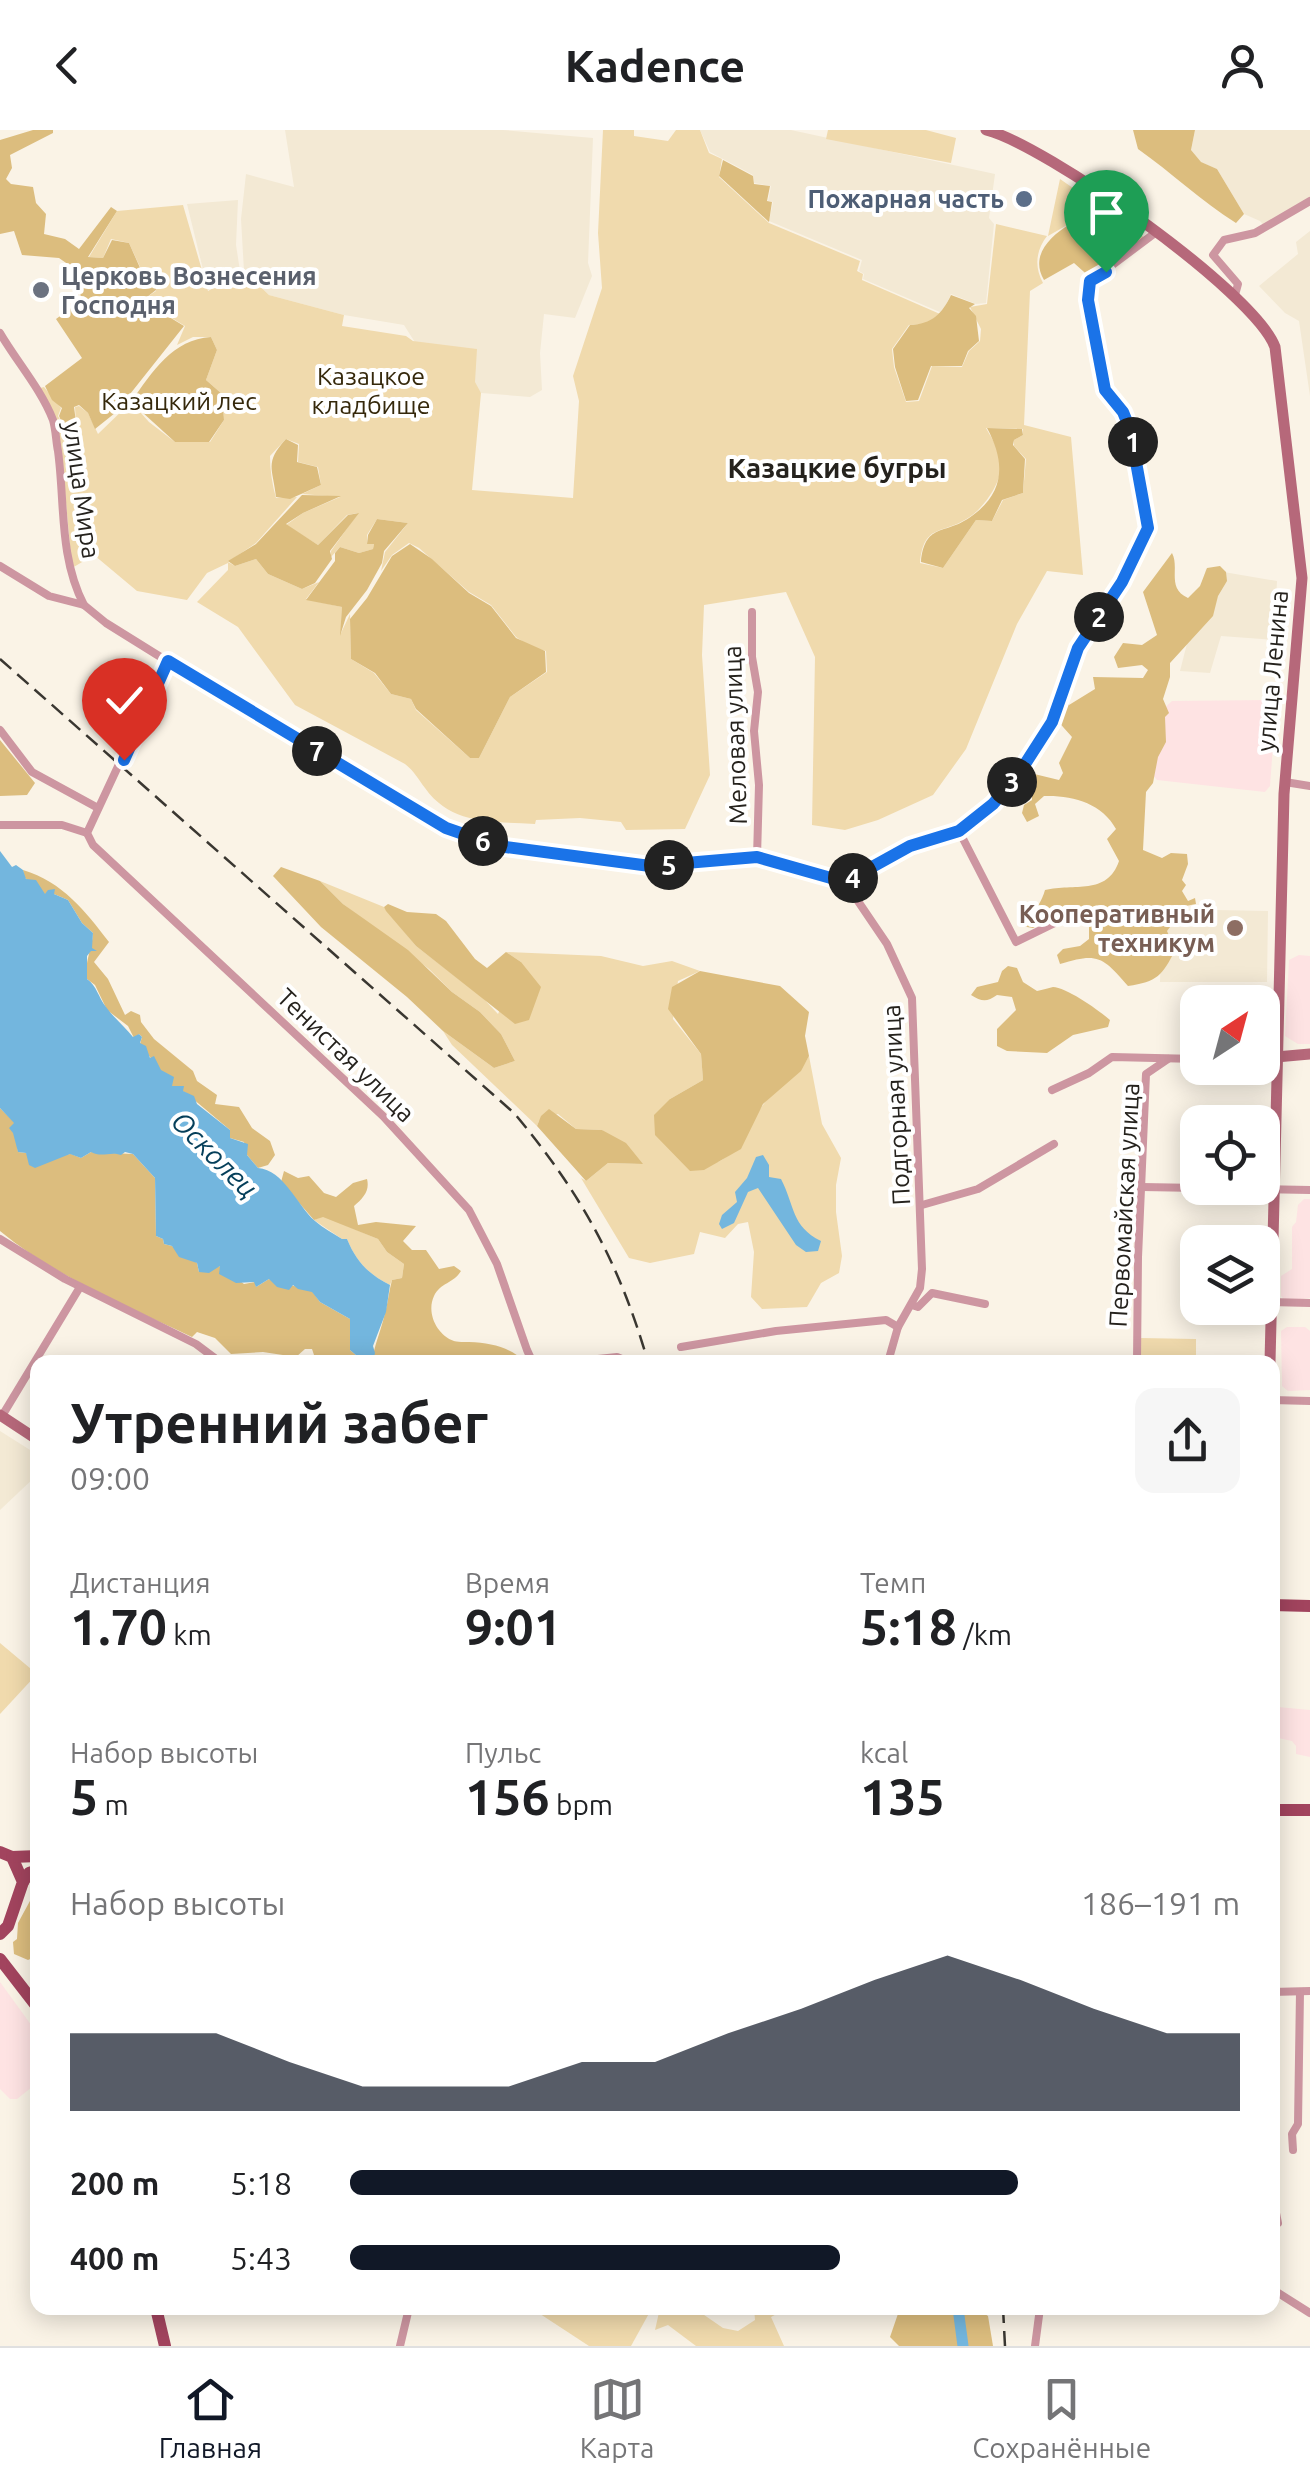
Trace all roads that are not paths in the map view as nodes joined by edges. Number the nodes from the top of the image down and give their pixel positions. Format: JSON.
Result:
{"nodes":[{"id":1,"x":989,"y":130,"type":"edge"},
{"id":2,"x":1310,"y":201,"type":"edge"},
{"id":3,"x":1156,"y":233,"type":"junction"},
{"id":4,"x":1235,"y":295,"type":"junction"},
{"id":5,"x":0,"y":333,"type":"edge"},
{"id":6,"x":0,"y":566,"type":"edge"},
{"id":7,"x":1306,"y":596,"type":"edge"},
{"id":8,"x":84,"y":605,"type":"junction"},
{"id":9,"x":752,"y":612,"type":"dead end"},
{"id":10,"x":168,"y":661,"type":"junction"},
{"id":11,"x":0,"y":730,"type":"edge"},
{"id":12,"x":1285,"y":782,"type":"junction"},
{"id":13,"x":1310,"y":786,"type":"edge"},
{"id":14,"x":98,"y":808,"type":"junction"},
{"id":15,"x":0,"y":825,"type":"edge"},
{"id":16,"x":959,"y":831,"type":"junction"},
{"id":17,"x":87,"y":833,"type":"junction"},
{"id":18,"x":757,"y":857,"type":"junction"},
{"id":19,"x":845,"y":882,"type":"junction"},
{"id":20,"x":1061,"y":920,"type":"dead end"},
{"id":21,"x":1274,"y":985,"type":"edge"},
{"id":22,"x":1310,"y":1054,"type":"edge"},
{"id":23,"x":1280,"y":1057,"type":"edge"},
{"id":24,"x":1168,"y":1058,"type":"junction"},
{"id":25,"x":1180,"y":1058,"type":"edge"},
{"id":26,"x":1052,"y":1090,"type":"dead end"},
{"id":27,"x":1054,"y":1144,"type":"dead end"},
{"id":28,"x":1142,"y":1187,"type":"junction"},
{"id":29,"x":1180,"y":1188,"type":"edge"},
{"id":30,"x":1280,"y":1189,"type":"edge"},
{"id":31,"x":1310,"y":1190,"type":"edge"},
{"id":32,"x":922,"y":1205,"type":"junction"},
{"id":33,"x":0,"y":1238,"type":"edge"},
{"id":34,"x":80,"y":1287,"type":"junction"},
{"id":35,"x":1280,"y":1302,"type":"edge"},
{"id":36,"x":1310,"y":1303,"type":"edge"},
{"id":37,"x":985,"y":1304,"type":"dead end"},
{"id":38,"x":912,"y":1305,"type":"junction"},
{"id":39,"x":1270,"y":1325,"type":"edge"},
{"id":40,"x":898,"y":1328,"type":"junction"},
{"id":41,"x":682,"y":1348,"type":"dead end"},
{"id":42,"x":38,"y":1355,"type":"edge"},
{"id":43,"x":211,"y":1355,"type":"edge"},
{"id":44,"x":529,"y":1355,"type":"edge"},
{"id":45,"x":890,"y":1355,"type":"edge"},
{"id":46,"x":1137,"y":1355,"type":"edge"},
{"id":47,"x":1270,"y":1355,"type":"edge"},
{"id":48,"x":30,"y":1368,"type":"edge"},
{"id":49,"x":1280,"y":1400,"type":"edge"},
{"id":50,"x":1310,"y":1401,"type":"edge"},
{"id":51,"x":1,"y":1415,"type":"edge"},
{"id":52,"x":30,"y":1435,"type":"edge"},
{"id":53,"x":1280,"y":1605,"type":"edge"},
{"id":54,"x":1310,"y":1606,"type":"edge"},
{"id":55,"x":1280,"y":1810,"type":"edge"},
{"id":56,"x":1310,"y":1810,"type":"edge"},
{"id":57,"x":6,"y":1854,"type":"edge"},
{"id":58,"x":30,"y":1873,"type":"edge"},
{"id":59,"x":23,"y":1882,"type":"junction"},
{"id":60,"x":0,"y":1934,"type":"edge"},
{"id":61,"x":0,"y":1958,"type":"edge"},
{"id":62,"x":1305,"y":1991,"type":"edge"},
{"id":63,"x":1280,"y":1992,"type":"edge"},
{"id":64,"x":30,"y":1997,"type":"edge"},
{"id":65,"x":1292,"y":2150,"type":"dead end"},
{"id":66,"x":1280,"y":2294,"type":"edge"},
{"id":67,"x":1310,"y":2313,"type":"edge"},
{"id":68,"x":158,"y":2315,"type":"edge"},
{"id":69,"x":407,"y":2315,"type":"edge"},
{"id":70,"x":1039,"y":2315,"type":"edge"},
{"id":71,"x":165,"y":2346,"type":"edge"},
{"id":72,"x":400,"y":2346,"type":"edge"},
{"id":73,"x":1035,"y":2346,"type":"edge"}],
"edges":[{"from":1,"to":3,"type":"main road","name":"улица Ленина"},
{"from":2,"to":4,"type":"street"},
{"from":3,"to":4,"type":"main road","name":"улица Ленина"},
{"from":3,"to":16,"type":"street"},
{"from":4,"to":7,"type":"main road","name":"улица Ленина"},
{"from":5,"to":8,"type":"street","name":"улица Мира"},
{"from":6,"to":8,"type":"street"},
{"from":7,"to":12,"type":"main road","name":"улица Ленина"},
{"from":8,"to":10,"type":"street"},
{"from":9,"to":18,"type":"street","name":"Меловая улица"},
{"from":10,"to":14,"type":"street"},
{"from":10,"to":18,"type":"street"},
{"from":11,"to":14,"type":"street"},
{"from":12,"to":13,"type":"street"},
{"from":12,"to":21,"type":"main road","name":"улица Ленина"},
{"from":14,"to":17,"type":"street"},
{"from":15,"to":17,"type":"street"},
{"from":16,"to":19,"type":"street"},
{"from":16,"to":20,"type":"street"},
{"from":17,"to":44,"type":"street","name":"Тенистая улица"},
{"from":18,"to":19,"type":"street"},
{"from":19,"to":32,"type":"street","name":"Подгорная улица"},
{"from":22,"to":23,"type":"main road"},
{"from":24,"to":25,"type":"street"},
{"from":24,"to":26,"type":"street"},
{"from":24,"to":28,"type":"street","name":"Первомайская улица"},
{"from":27,"to":32,"type":"street"},
{"from":28,"to":29,"type":"street"},
{"from":28,"to":46,"type":"street","name":"Первомайская улица"},
{"from":30,"to":31,"type":"street"},
{"from":32,"to":38,"type":"street","name":"Подгорная улица"},
{"from":33,"to":34,"type":"street"},
{"from":34,"to":42,"type":"street"},
{"from":34,"to":43,"type":"street"},
{"from":35,"to":36,"type":"street"},
{"from":37,"to":38,"type":"street"},
{"from":38,"to":40,"type":"street","name":"Подгорная улица"},
{"from":39,"to":47,"type":"main road","name":"улица Ленина"},
{"from":40,"to":41,"type":"street"},
{"from":40,"to":45,"type":"street","name":"Подгорная улица"},
{"from":48,"to":51,"type":"street"},
{"from":49,"to":50,"type":"street"},
{"from":51,"to":52,"type":"main road"},
{"from":53,"to":54,"type":"main road"},
{"from":55,"to":56,"type":"main road"},
{"from":57,"to":59,"type":"main road"},
{"from":58,"to":59,"type":"main road"},
{"from":59,"to":60,"type":"main road"},
{"from":61,"to":64,"type":"main road"},
{"from":62,"to":63,"type":"street"},
{"from":62,"to":65,"type":"street"},
{"from":66,"to":67,"type":"street"},
{"from":68,"to":71,"type":"main road"},
{"from":69,"to":72,"type":"street"},
{"from":70,"to":73,"type":"street"}]}
